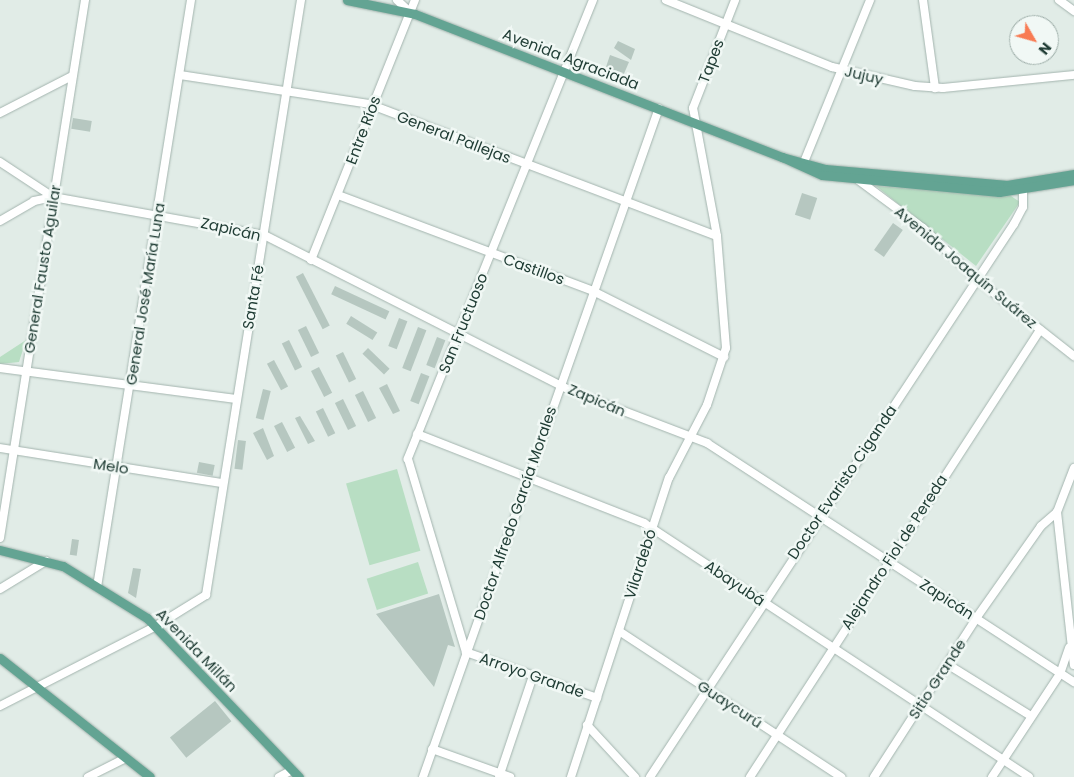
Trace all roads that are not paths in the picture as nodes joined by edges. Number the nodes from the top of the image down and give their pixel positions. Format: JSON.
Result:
{"nodes":[{"id":1,"x":84,"y":0,"type":"edge"},
{"id":2,"x":191,"y":0,"type":"edge"},
{"id":3,"x":301,"y":0,"type":"edge"},
{"id":4,"x":347,"y":0,"type":"edge"},
{"id":5,"x":397,"y":0,"type":"edge"},
{"id":6,"x":415,"y":0,"type":"edge"},
{"id":7,"x":593,"y":0,"type":"edge"},
{"id":8,"x":666,"y":0,"type":"edge"},
{"id":9,"x":735,"y":0,"type":"edge"},
{"id":10,"x":870,"y":0,"type":"edge"},
{"id":11,"x":923,"y":0,"type":"edge"},
{"id":12,"x":1059,"y":0,"type":"edge"},
{"id":13,"x":408,"y":11,"type":"junction"},
{"id":14,"x":1074,"y":11,"type":"edge"},
{"id":15,"x":725,"y":24,"type":"junction"},
{"id":16,"x":841,"y":70,"type":"junction"},
{"id":17,"x":564,"y":71,"type":"junction"},
{"id":18,"x":1074,"y":74,"type":"edge"},
{"id":19,"x":72,"y":76,"type":"junction"},
{"id":20,"x":180,"y":76,"type":"junction"},
{"id":21,"x":934,"y":88,"type":"junction"},
{"id":22,"x":285,"y":92,"type":"junction"},
{"id":23,"x":372,"y":106,"type":"junction"},
{"id":24,"x":659,"y":108,"type":"junction"},
{"id":25,"x":0,"y":113,"type":"edge"},
{"id":26,"x":697,"y":122,"type":"junction"},
{"id":27,"x":782,"y":157,"type":"junction"},
{"id":28,"x":0,"y":162,"type":"edge"},
{"id":29,"x":804,"y":162,"type":"junction"},
{"id":30,"x":527,"y":165,"type":"junction"},
{"id":31,"x":1074,"y":174,"type":"edge"},
{"id":32,"x":857,"y":179,"type":"junction"},
{"id":33,"x":1074,"y":180,"type":"edge"},
{"id":34,"x":37,"y":186,"type":"junction"},
{"id":35,"x":1023,"y":187,"type":"junction"},
{"id":36,"x":338,"y":195,"type":"junction"},
{"id":37,"x":53,"y":197,"type":"junction"},
{"id":38,"x":34,"y":201,"type":"junction"},
{"id":39,"x":625,"y":202,"type":"junction"},
{"id":40,"x":158,"y":214,"type":"junction"},
{"id":41,"x":0,"y":221,"type":"edge"},
{"id":42,"x":264,"y":235,"type":"junction"},
{"id":43,"x":717,"y":236,"type":"junction"},
{"id":44,"x":491,"y":254,"type":"junction"},
{"id":45,"x":311,"y":260,"type":"junction"},
{"id":46,"x":976,"y":279,"type":"junction"},
{"id":47,"x":593,"y":291,"type":"junction"},
{"id":48,"x":1040,"y":330,"type":"junction"},
{"id":49,"x":459,"y":333,"type":"junction"},
{"id":50,"x":1074,"y":356,"type":"edge"},
{"id":51,"x":724,"y":357,"type":"junction"},
{"id":52,"x":0,"y":368,"type":"edge"},
{"id":53,"x":26,"y":368,"type":"junction"},
{"id":54,"x":130,"y":384,"type":"junction"},
{"id":55,"x":560,"y":384,"type":"junction"},
{"id":56,"x":236,"y":399,"type":"junction"},
{"id":57,"x":418,"y":434,"type":"junction"},
{"id":58,"x":690,"y":435,"type":"junction"},
{"id":59,"x":0,"y":448,"type":"edge"},
{"id":60,"x":14,"y":450,"type":"junction"},
{"id":61,"x":117,"y":466,"type":"junction"},
{"id":62,"x":1074,"y":468,"type":"edge"},
{"id":63,"x":528,"y":477,"type":"junction"},
{"id":64,"x":222,"y":483,"type":"junction"},
{"id":65,"x":1057,"y":512,"type":"junction"},
{"id":66,"x":820,"y":514,"type":"junction"},
{"id":67,"x":652,"y":528,"type":"junction"},
{"id":68,"x":0,"y":538,"type":"edge"},
{"id":69,"x":0,"y":550,"type":"edge"},
{"id":70,"x":888,"y":560,"type":"junction"},
{"id":71,"x":46,"y":561,"type":"junction"},
{"id":72,"x":97,"y":587,"type":"junction"},
{"id":73,"x":0,"y":589,"type":"edge"},
{"id":74,"x":762,"y":602,"type":"junction"},
{"id":75,"x":977,"y":618,"type":"junction"},
{"id":76,"x":156,"y":626,"type":"junction"},
{"id":77,"x":619,"y":631,"type":"junction"},
{"id":78,"x":1070,"y":646,"type":"junction"},
{"id":79,"x":832,"y":648,"type":"junction"},
{"id":80,"x":466,"y":652,"type":"junction"},
{"id":81,"x":0,"y":658,"type":"edge"},
{"id":82,"x":947,"y":664,"type":"junction"},
{"id":83,"x":1074,"y":665,"type":"edge"},
{"id":84,"x":1060,"y":674,"type":"junction"},
{"id":85,"x":533,"y":676,"type":"junction"},
{"id":86,"x":1074,"y":682,"type":"edge"},
{"id":87,"x":36,"y":687,"type":"junction"},
{"id":88,"x":706,"y":688,"type":"junction"},
{"id":89,"x":597,"y":698,"type":"junction"},
{"id":90,"x":920,"y":705,"type":"junction"},
{"id":91,"x":0,"y":706,"type":"edge"},
{"id":92,"x":1031,"y":716,"type":"junction"},
{"id":93,"x":587,"y":725,"type":"junction"},
{"id":94,"x":777,"y":734,"type":"junction"},
{"id":95,"x":432,"y":749,"type":"junction"},
{"id":96,"x":126,"y":758,"type":"junction"},
{"id":97,"x":1003,"y":760,"type":"junction"},
{"id":98,"x":296,"y":773,"type":"edge"},
{"id":99,"x":499,"y":775,"type":"edge"},
{"id":100,"x":88,"y":777,"type":"edge"},
{"id":101,"x":150,"y":777,"type":"edge"},
{"id":102,"x":278,"y":777,"type":"edge"},
{"id":103,"x":423,"y":777,"type":"edge"},
{"id":104,"x":510,"y":777,"type":"edge"},
{"id":105,"x":570,"y":777,"type":"edge"},
{"id":106,"x":635,"y":777,"type":"edge"},
{"id":107,"x":650,"y":777,"type":"edge"},
{"id":108,"x":750,"y":777,"type":"edge"},
{"id":109,"x":841,"y":777,"type":"edge"},
{"id":110,"x":874,"y":777,"type":"edge"},
{"id":111,"x":992,"y":777,"type":"edge"},
{"id":112,"x":1029,"y":777,"type":"edge"}],
"edges":[{"from":1,"to":19,"type":"street","name":"General Fausto Aguilar"},
{"from":2,"to":20,"type":"street","name":"General José María Luna"},
{"from":3,"to":22,"type":"street","name":"Santa Fé"},
{"from":4,"to":13,"type":"main road","name":"Avenida Agraciada"},
{"from":5,"to":13,"type":"street"},
{"from":6,"to":13,"type":"street","name":"Entre Ríos"},
{"from":7,"to":17,"type":"street","name":"San Fructuoso"},
{"from":8,"to":15,"type":"street","name":"Jujuy"},
{"from":9,"to":15,"type":"street","name":"Tapes"},
{"from":10,"to":16,"type":"street"},
{"from":11,"to":21,"type":"street"},
{"from":12,"to":14,"type":"street"},
{"from":13,"to":17,"type":"main road","name":"Avenida Agraciada"},
{"from":13,"to":23,"type":"street","name":"Entre Ríos"},
{"from":15,"to":16,"type":"street","name":"Jujuy"},
{"from":15,"to":26,"type":"street","name":"Tapes"},
{"from":16,"to":21,"type":"street","name":"Jujuy"},
{"from":16,"to":29,"type":"street"},
{"from":17,"to":24,"type":"main road","name":"Avenida Agraciada"},
{"from":17,"to":30,"type":"street","name":"San Fructuoso"},
{"from":18,"to":21,"type":"street","name":"Jujuy"},
{"from":19,"to":25,"type":"street"},
{"from":19,"to":37,"type":"street","name":"General Fausto Aguilar"},
{"from":20,"to":22,"type":"street","name":"General Pallejas"},
{"from":20,"to":40,"type":"street","name":"General José María Luna"},
{"from":22,"to":23,"type":"street","name":"General Pallejas"},
{"from":22,"to":42,"type":"street","name":"Santa Fé"},
{"from":23,"to":30,"type":"street","name":"General Pallejas"},
{"from":23,"to":36,"type":"street","name":"Entre Ríos"},
{"from":24,"to":26,"type":"main road","name":"Avenida Agraciada"},
{"from":24,"to":39,"type":"street","name":"Doctor Alfredo García Morales"},
{"from":26,"to":27,"type":"main road","name":"Avenida Agraciada"},
{"from":26,"to":43,"type":"street","name":"Tapes"},
{"from":27,"to":29,"type":"main road","name":"Avenida Agraciada"},
{"from":27,"to":32,"type":"main road","name":"Avenida Agraciada"},
{"from":28,"to":34,"type":"street"},
{"from":29,"to":35,"type":"main road","name":"Avenida Agraciada"},
{"from":30,"to":39,"type":"street","name":"General Pallejas"},
{"from":30,"to":44,"type":"street","name":"San Fructuoso"},
{"from":31,"to":35,"type":"main road","name":"Avenida Agraciada"},
{"from":32,"to":35,"type":"main road","name":"Avenida Agraciada"},
{"from":32,"to":46,"type":"street","name":"Avenida Joaquín Suárez"},
{"from":33,"to":35,"type":"main road","name":"Avenida Agraciada"},
{"from":34,"to":37,"type":"street"},
{"from":34,"to":38,"type":"street"},
{"from":35,"to":46,"type":"street","name":"Doctor Evaristo Ciganda"},
{"from":36,"to":44,"type":"street","name":"Castillos"},
{"from":36,"to":45,"type":"street","name":"Entre Ríos"},
{"from":37,"to":38,"type":"street"},
{"from":37,"to":40,"type":"street","name":"Zapicán"},
{"from":37,"to":53,"type":"street","name":"General Fausto Aguilar"},
{"from":38,"to":41,"type":"street"},
{"from":39,"to":43,"type":"street","name":"General Pallejas"},
{"from":39,"to":47,"type":"street","name":"Doctor Alfredo García Morales"},
{"from":40,"to":42,"type":"street","name":"Zapicán"},
{"from":40,"to":54,"type":"street","name":"General José María Luna"},
{"from":42,"to":45,"type":"street","name":"Zapicán"},
{"from":42,"to":56,"type":"street","name":"Santa Fé"},
{"from":43,"to":51,"type":"street","name":"Vilardebó"},
{"from":44,"to":47,"type":"street","name":"Castillos"},
{"from":44,"to":49,"type":"street","name":"San Fructuoso"},
{"from":45,"to":49,"type":"street","name":"Zapicán"},
{"from":46,"to":48,"type":"street","name":"Avenida Joaquín Suárez"},
{"from":46,"to":66,"type":"street","name":"Doctor Evaristo Ciganda"},
{"from":47,"to":51,"type":"street","name":"Castillos"},
{"from":47,"to":55,"type":"street","name":"Doctor Alfredo García Morales"},
{"from":48,"to":50,"type":"street","name":"Avenida Joaquín Suárez"},
{"from":48,"to":70,"type":"street","name":"Alejandro Fiol de Pereda"},
{"from":49,"to":55,"type":"street","name":"Zapicán"},
{"from":49,"to":57,"type":"street","name":"San Fructuoso"},
{"from":51,"to":58,"type":"street","name":"Vilardebó"},
{"from":52,"to":53,"type":"street"},
{"from":53,"to":54,"type":"street"},
{"from":53,"to":60,"type":"street","name":"General Fausto Aguilar"},
{"from":54,"to":56,"type":"street"},
{"from":54,"to":61,"type":"street","name":"General José María Luna"},
{"from":55,"to":58,"type":"street","name":"Zapicán"},
{"from":55,"to":63,"type":"street","name":"Doctor Alfredo García Morales"},
{"from":56,"to":64,"type":"street","name":"Santa Fé"},
{"from":57,"to":63,"type":"street","name":"Abayubá"},
{"from":57,"to":80,"type":"street","name":"San Fructuoso"},
{"from":58,"to":66,"type":"street","name":"Zapicán"},
{"from":58,"to":67,"type":"street","name":"Vilardebó"},
{"from":59,"to":60,"type":"street","name":"Melo"},
{"from":60,"to":61,"type":"street","name":"Melo"},
{"from":60,"to":68,"type":"street","name":"General Fausto Aguilar"},
{"from":61,"to":64,"type":"street","name":"Melo"},
{"from":61,"to":72,"type":"street","name":"General José María Luna"},
{"from":62,"to":65,"type":"street"},
{"from":63,"to":67,"type":"street","name":"Abayubá"},
{"from":63,"to":80,"type":"street","name":"Doctor Alfredo García Morales"},
{"from":64,"to":76,"type":"street","name":"Santa Fé"},
{"from":65,"to":75,"type":"street","name":"Sitio Grande"},
{"from":65,"to":78,"type":"street"},
{"from":66,"to":70,"type":"street","name":"Zapicán"},
{"from":66,"to":74,"type":"street","name":"Doctor Evaristo Ciganda"},
{"from":67,"to":74,"type":"street","name":"Abayubá"},
{"from":67,"to":77,"type":"street","name":"Vilardebó"},
{"from":69,"to":71,"type":"main road","name":"Avenida Millán"},
{"from":70,"to":75,"type":"street","name":"Zapicán"},
{"from":70,"to":79,"type":"street","name":"Alejandro Fiol de Pereda"},
{"from":71,"to":72,"type":"main road","name":"Avenida Millán"},
{"from":71,"to":73,"type":"street"},
{"from":72,"to":76,"type":"main road","name":"Avenida Millán"},
{"from":74,"to":79,"type":"street","name":"Abayubá"},
{"from":74,"to":88,"type":"street","name":"Doctor Evaristo Ciganda"},
{"from":75,"to":82,"type":"street","name":"Sitio Grande"},
{"from":75,"to":84,"type":"street","name":"Zapicán"},
{"from":76,"to":87,"type":"street"},
{"from":76,"to":98,"type":"main road","name":"Avenida Millán"},
{"from":77,"to":88,"type":"street","name":"Guaycurú"},
{"from":77,"to":89,"type":"street","name":"Vilardebó"},
{"from":78,"to":83,"type":"street"},
{"from":78,"to":84,"type":"street"},
{"from":79,"to":90,"type":"street","name":"Abayubá"},
{"from":79,"to":94,"type":"street","name":"Alejandro Fiol de Pereda"},
{"from":80,"to":85,"type":"street","name":"Arroyo Grande"},
{"from":80,"to":95,"type":"street","name":"Doctor Alfredo García Morales"},
{"from":81,"to":87,"type":"main road"},
{"from":82,"to":90,"type":"street","name":"Sitio Grande"},
{"from":82,"to":92,"type":"street"},
{"from":84,"to":86,"type":"street","name":"Zapicán"},
{"from":84,"to":92,"type":"street"},
{"from":85,"to":89,"type":"street","name":"Arroyo Grande"},
{"from":85,"to":99,"type":"street"},
{"from":87,"to":91,"type":"street"},
{"from":87,"to":96,"type":"main road"},
{"from":88,"to":94,"type":"street","name":"Guaycurú"},
{"from":88,"to":107,"type":"street","name":"Doctor Evaristo Ciganda"},
{"from":89,"to":93,"type":"street","name":"Vilardebó"},
{"from":90,"to":97,"type":"street","name":"Abayubá"},
{"from":90,"to":110,"type":"street","name":"Sitio Grande"},
{"from":92,"to":97,"type":"street"},
{"from":93,"to":105,"type":"street","name":"Vilardebó"},
{"from":93,"to":106,"type":"street"},
{"from":94,"to":108,"type":"street","name":"Alejandro Fiol de Pereda"},
{"from":94,"to":109,"type":"street","name":"Guaycurú"},
{"from":95,"to":99,"type":"street"},
{"from":95,"to":103,"type":"street","name":"Doctor Alfredo García Morales"},
{"from":96,"to":100,"type":"street"},
{"from":96,"to":101,"type":"main road"},
{"from":97,"to":111,"type":"street"},
{"from":97,"to":112,"type":"street","name":"Abayubá"},
{"from":98,"to":102,"type":"street"},
{"from":99,"to":104,"type":"street"}]}
